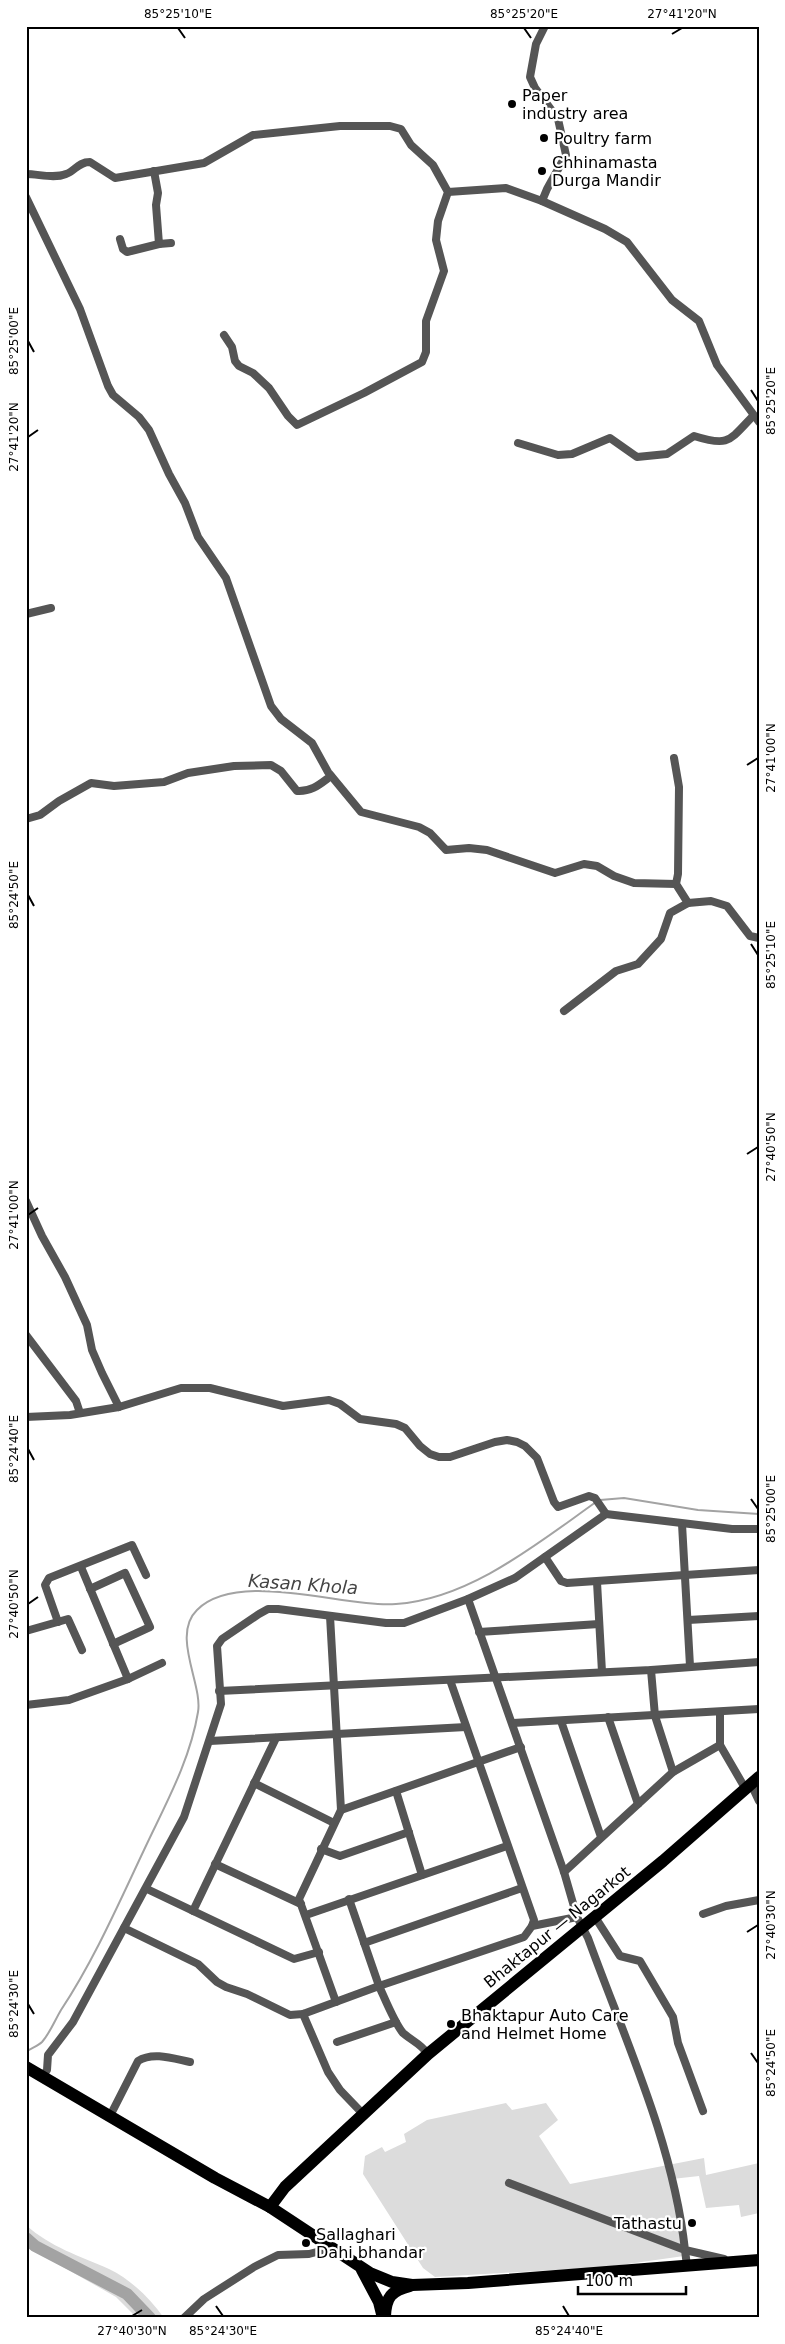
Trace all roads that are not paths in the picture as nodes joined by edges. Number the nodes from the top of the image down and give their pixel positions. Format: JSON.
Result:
{"nodes":[{"id":1,"x":545,"y":26,"type":"edge"},
{"id":2,"x":154,"y":171,"type":"junction"},
{"id":3,"x":26,"y":174,"type":"edge"},
{"id":4,"x":448,"y":192,"type":"junction"},
{"id":5,"x":26,"y":197,"type":"edge"},
{"id":6,"x":542,"y":201,"type":"junction"},
{"id":7,"x":120,"y":239,"type":"dead end"},
{"id":8,"x":171,"y":243,"type":"dead end"},
{"id":9,"x":159,"y":244,"type":"junction"},
{"id":10,"x":224,"y":335,"type":"dead end"},
{"id":11,"x":752,"y":416,"type":"junction"},
{"id":12,"x":759,"y":422,"type":"edge"},
{"id":13,"x":518,"y":444,"type":"dead end"},
{"id":14,"x":51,"y":608,"type":"dead end"},
{"id":15,"x":26,"y":614,"type":"edge"},
{"id":16,"x":674,"y":758,"type":"dead end"},
{"id":17,"x":331,"y":776,"type":"junction"},
{"id":18,"x":26,"y":819,"type":"edge"},
{"id":19,"x":676,"y":884,"type":"junction"},
{"id":20,"x":688,"y":903,"type":"junction"},
{"id":21,"x":759,"y":938,"type":"edge"},
{"id":22,"x":564,"y":1011,"type":"dead end"},
{"id":23,"x":26,"y":1201,"type":"edge"},
{"id":24,"x":26,"y":1335,"type":"edge"},
{"id":25,"x":119,"y":1407,"type":"junction"},
{"id":26,"x":80,"y":1413,"type":"junction"},
{"id":27,"x":26,"y":1417,"type":"edge"},
{"id":28,"x":606,"y":1514,"type":"junction"},
{"id":29,"x":682,"y":1524,"type":"junction"},
{"id":30,"x":759,"y":1529,"type":"edge"},
{"id":31,"x":545,"y":1557,"type":"junction"},
{"id":32,"x":81,"y":1567,"type":"junction"},
{"id":33,"x":759,"y":1570,"type":"edge"},
{"id":34,"x":146,"y":1575,"type":"dead end"},
{"id":35,"x":685,"y":1576,"type":"junction"},
{"id":36,"x":597,"y":1582,"type":"junction"},
{"id":37,"x":90,"y":1588,"type":"junction"},
{"id":38,"x":468,"y":1599,"type":"junction"},
{"id":39,"x":330,"y":1616,"type":"junction"},
{"id":40,"x":759,"y":1616,"type":"edge"},
{"id":41,"x":688,"y":1620,"type":"junction"},
{"id":42,"x":58,"y":1622,"type":"junction"},
{"id":43,"x":599,"y":1624,"type":"junction"},
{"id":44,"x":26,"y":1631,"type":"edge"},
{"id":45,"x":479,"y":1632,"type":"junction"},
{"id":46,"x":113,"y":1644,"type":"junction"},
{"id":47,"x":82,"y":1650,"type":"dead end"},
{"id":48,"x":162,"y":1662,"type":"dead end"},
{"id":49,"x":759,"y":1662,"type":"edge"},
{"id":50,"x":690,"y":1666,"type":"junction"},
{"id":51,"x":651,"y":1670,"type":"junction"},
{"id":52,"x":602,"y":1672,"type":"junction"},
{"id":53,"x":497,"y":1678,"type":"junction"},
{"id":54,"x":128,"y":1679,"type":"junction"},
{"id":55,"x":450,"y":1680,"type":"junction"},
{"id":56,"x":333,"y":1686,"type":"junction"},
{"id":57,"x":219,"y":1691,"type":"junction"},
{"id":58,"x":26,"y":1705,"type":"edge"},
{"id":59,"x":759,"y":1708,"type":"edge"},
{"id":60,"x":720,"y":1712,"type":"junction"},
{"id":61,"x":655,"y":1716,"type":"junction"},
{"id":62,"x":608,"y":1717,"type":"junction"},
{"id":63,"x":562,"y":1721,"type":"junction"},
{"id":64,"x":513,"y":1723,"type":"junction"},
{"id":65,"x":466,"y":1728,"type":"junction"},
{"id":66,"x":336,"y":1734,"type":"junction"},
{"id":67,"x":276,"y":1738,"type":"junction"},
{"id":68,"x":210,"y":1741,"type":"junction"},
{"id":69,"x":720,"y":1745,"type":"junction"},
{"id":70,"x":521,"y":1747,"type":"junction"},
{"id":71,"x":477,"y":1763,"type":"junction"},
{"id":72,"x":673,"y":1772,"type":"junction"},
{"id":73,"x":752,"y":1783,"type":"edge"},
{"id":74,"x":254,"y":1784,"type":"junction"},
{"id":75,"x":396,"y":1791,"type":"junction"},
{"id":76,"x":759,"y":1801,"type":"edge"},
{"id":77,"x":638,"y":1804,"type":"junction"},
{"id":78,"x":341,"y":1810,"type":"junction"},
{"id":79,"x":334,"y":1823,"type":"junction"},
{"id":80,"x":408,"y":1832,"type":"junction"},
{"id":81,"x":601,"y":1837,"type":"junction"},
{"id":82,"x":507,"y":1846,"type":"junction"},
{"id":83,"x":321,"y":1849,"type":"junction"},
{"id":84,"x":215,"y":1864,"type":"junction"},
{"id":85,"x":564,"y":1872,"type":"junction"},
{"id":86,"x":422,"y":1875,"type":"junction"},
{"id":87,"x":522,"y":1888,"type":"junction"},
{"id":88,"x":147,"y":1889,"type":"junction"},
{"id":89,"x":349,"y":1899,"type":"junction"},
{"id":90,"x":759,"y":1900,"type":"edge"},
{"id":91,"x":301,"y":1904,"type":"junction"},
{"id":92,"x":193,"y":1911,"type":"junction"},
{"id":93,"x":306,"y":1914,"type":"junction"},
{"id":94,"x":703,"y":1914,"type":"dead end"},
{"id":95,"x":595,"y":1917,"type":"junction"},
{"id":96,"x":579,"y":1922,"type":"junction"},
{"id":97,"x":532,"y":1926,"type":"junction"},
{"id":98,"x":124,"y":1928,"type":"junction"},
{"id":99,"x":364,"y":1943,"type":"junction"},
{"id":100,"x":319,"y":1952,"type":"junction"},
{"id":101,"x":379,"y":1986,"type":"junction"},
{"id":102,"x":336,"y":2002,"type":"junction"},
{"id":103,"x":304,"y":2014,"type":"junction"},
{"id":104,"x":396,"y":2022,"type":"junction"},
{"id":105,"x":338,"y":2042,"type":"dead end"},
{"id":106,"x":428,"y":2054,"type":"junction"},
{"id":107,"x":190,"y":2062,"type":"dead end"},
{"id":108,"x":26,"y":2068,"type":"edge"},
{"id":109,"x":42,"y":2077,"type":"junction"},
{"id":110,"x":703,"y":2111,"type":"dead end"},
{"id":111,"x":364,"y":2115,"type":"junction"},
{"id":112,"x":110,"y":2116,"type":"junction"},
{"id":113,"x":509,"y":2183,"type":"dead end"},
{"id":114,"x":270,"y":2207,"type":"junction"},
{"id":115,"x":332,"y":2248,"type":"junction"},
{"id":116,"x":684,"y":2250,"type":"junction"},
{"id":117,"x":759,"y":2260,"type":"edge"},
{"id":118,"x":740,"y":2261,"type":"junction"},
{"id":119,"x":359,"y":2266,"type":"junction"},
{"id":120,"x":687,"y":2266,"type":"junction"},
{"id":121,"x":392,"y":2282,"type":"junction"},
{"id":122,"x":412,"y":2285,"type":"junction"},
{"id":123,"x":378,"y":2302,"type":"junction"},
{"id":124,"x":184,"y":2318,"type":"edge"},
{"id":125,"x":384,"y":2318,"type":"edge"}],
"edges":[{"from":1,"to":6,"type":"street"},
{"from":2,"to":3,"type":"street"},
{"from":2,"to":4,"type":"street"},
{"from":2,"to":9,"type":"street"},
{"from":4,"to":6,"type":"street"},
{"from":4,"to":10,"type":"street"},
{"from":5,"to":17,"type":"street"},
{"from":6,"to":11,"type":"street"},
{"from":7,"to":9,"type":"street"},
{"from":8,"to":9,"type":"street"},
{"from":11,"to":12,"type":"street"},
{"from":11,"to":13,"type":"street"},
{"from":14,"to":15,"type":"street"},
{"from":16,"to":19,"type":"street"},
{"from":17,"to":18,"type":"street"},
{"from":17,"to":19,"type":"street"},
{"from":19,"to":20,"type":"street"},
{"from":20,"to":21,"type":"street"},
{"from":20,"to":22,"type":"street"},
{"from":23,"to":25,"type":"street"},
{"from":24,"to":26,"type":"street"},
{"from":25,"to":26,"type":"street"},
{"from":25,"to":28,"type":"street"},
{"from":26,"to":27,"type":"street"},
{"from":28,"to":29,"type":"street"},
{"from":28,"to":31,"type":"street"},
{"from":29,"to":30,"type":"street"},
{"from":29,"to":35,"type":"street"},
{"from":31,"to":36,"type":"street"},
{"from":31,"to":38,"type":"street"},
{"from":32,"to":34,"type":"street"},
{"from":32,"to":37,"type":"street"},
{"from":32,"to":42,"type":"street"},
{"from":33,"to":35,"type":"street"},
{"from":35,"to":36,"type":"street"},
{"from":35,"to":41,"type":"street"},
{"from":36,"to":43,"type":"street"},
{"from":37,"to":46,"type":"street"},
{"from":37,"to":46,"type":"street"},
{"from":38,"to":39,"type":"street"},
{"from":38,"to":45,"type":"street"},
{"from":39,"to":56,"type":"street"},
{"from":39,"to":57,"type":"street"},
{"from":40,"to":41,"type":"street"},
{"from":41,"to":50,"type":"street"},
{"from":42,"to":44,"type":"street"},
{"from":42,"to":47,"type":"street"},
{"from":43,"to":45,"type":"street"},
{"from":43,"to":52,"type":"street"},
{"from":45,"to":53,"type":"street"},
{"from":46,"to":54,"type":"street"},
{"from":48,"to":54,"type":"street"},
{"from":49,"to":50,"type":"street"},
{"from":50,"to":51,"type":"street"},
{"from":51,"to":52,"type":"street"},
{"from":51,"to":61,"type":"street"},
{"from":52,"to":53,"type":"street"},
{"from":53,"to":55,"type":"street"},
{"from":53,"to":64,"type":"street"},
{"from":54,"to":58,"type":"street"},
{"from":55,"to":56,"type":"street"},
{"from":55,"to":65,"type":"street"},
{"from":56,"to":57,"type":"street"},
{"from":56,"to":66,"type":"street"},
{"from":57,"to":68,"type":"street"},
{"from":59,"to":60,"type":"street"},
{"from":60,"to":61,"type":"street"},
{"from":60,"to":69,"type":"street"},
{"from":61,"to":62,"type":"street"},
{"from":61,"to":72,"type":"street"},
{"from":62,"to":63,"type":"street"},
{"from":62,"to":77,"type":"street"},
{"from":63,"to":64,"type":"street"},
{"from":63,"to":81,"type":"street"},
{"from":64,"to":70,"type":"street"},
{"from":65,"to":66,"type":"street"},
{"from":65,"to":71,"type":"street"},
{"from":66,"to":67,"type":"street"},
{"from":66,"to":78,"type":"street"},
{"from":67,"to":68,"type":"street"},
{"from":67,"to":74,"type":"street"},
{"from":68,"to":88,"type":"street"},
{"from":69,"to":72,"type":"street"},
{"from":69,"to":73,"type":"street"},
{"from":70,"to":71,"type":"street"},
{"from":70,"to":85,"type":"street"},
{"from":71,"to":75,"type":"street"},
{"from":71,"to":82,"type":"street"},
{"from":72,"to":77,"type":"street"},
{"from":73,"to":76,"type":"street"},
{"from":73,"to":95,"type":"main road","name":"Bhaktapur — Nagarkot"},
{"from":74,"to":79,"type":"street"},
{"from":74,"to":84,"type":"street"},
{"from":75,"to":78,"type":"street"},
{"from":75,"to":80,"type":"street"},
{"from":77,"to":81,"type":"street"},
{"from":78,"to":79,"type":"street"},
{"from":79,"to":83,"type":"street"},
{"from":80,"to":83,"type":"street"},
{"from":80,"to":86,"type":"street"},
{"from":81,"to":85,"type":"street"},
{"from":82,"to":86,"type":"street"},
{"from":82,"to":87,"type":"street"},
{"from":83,"to":91,"type":"street"},
{"from":84,"to":91,"type":"street"},
{"from":84,"to":92,"type":"street"},
{"from":85,"to":96,"type":"street"},
{"from":86,"to":89,"type":"street"},
{"from":87,"to":97,"type":"street"},
{"from":87,"to":99,"type":"street"},
{"from":88,"to":92,"type":"street"},
{"from":88,"to":98,"type":"street"},
{"from":89,"to":93,"type":"street"},
{"from":89,"to":99,"type":"street"},
{"from":90,"to":94,"type":"street"},
{"from":91,"to":93,"type":"street"},
{"from":92,"to":100,"type":"street"},
{"from":93,"to":100,"type":"street"},
{"from":95,"to":96,"type":"main road","name":"Bhaktapur — Nagarkot"},
{"from":95,"to":110,"type":"street"},
{"from":96,"to":97,"type":"street"},
{"from":96,"to":106,"type":"main road","name":"Bhaktapur — Nagarkot"},
{"from":96,"to":116,"type":"street"},
{"from":97,"to":101,"type":"street"},
{"from":98,"to":103,"type":"street"},
{"from":98,"to":109,"type":"street"},
{"from":99,"to":101,"type":"street"},
{"from":100,"to":102,"type":"street"},
{"from":101,"to":102,"type":"street"},
{"from":101,"to":104,"type":"street"},
{"from":102,"to":103,"type":"street"},
{"from":103,"to":111,"type":"street"},
{"from":104,"to":105,"type":"street"},
{"from":104,"to":106,"type":"street"},
{"from":106,"to":111,"type":"main road","name":"Bhaktapur — Nagarkot"},
{"from":107,"to":112,"type":"street"},
{"from":108,"to":109,"type":"main road"},
{"from":109,"to":112,"type":"main road"},
{"from":111,"to":114,"type":"main road","name":"Bhaktapur — Nagarkot"},
{"from":112,"to":114,"type":"main road"},
{"from":113,"to":116,"type":"street"},
{"from":114,"to":115,"type":"main road"},
{"from":115,"to":119,"type":"main road"},
{"from":115,"to":124,"type":"street"},
{"from":116,"to":118,"type":"street"},
{"from":116,"to":120,"type":"street"},
{"from":117,"to":118,"type":"main road"},
{"from":118,"to":120,"type":"main road"},
{"from":119,"to":121,"type":"main road"},
{"from":119,"to":123,"type":"main road"},
{"from":120,"to":122,"type":"main road"},
{"from":121,"to":122,"type":"main road"},
{"from":121,"to":123,"type":"main road"},
{"from":122,"to":125,"type":"main road"},
{"from":123,"to":125,"type":"main road"}]}
